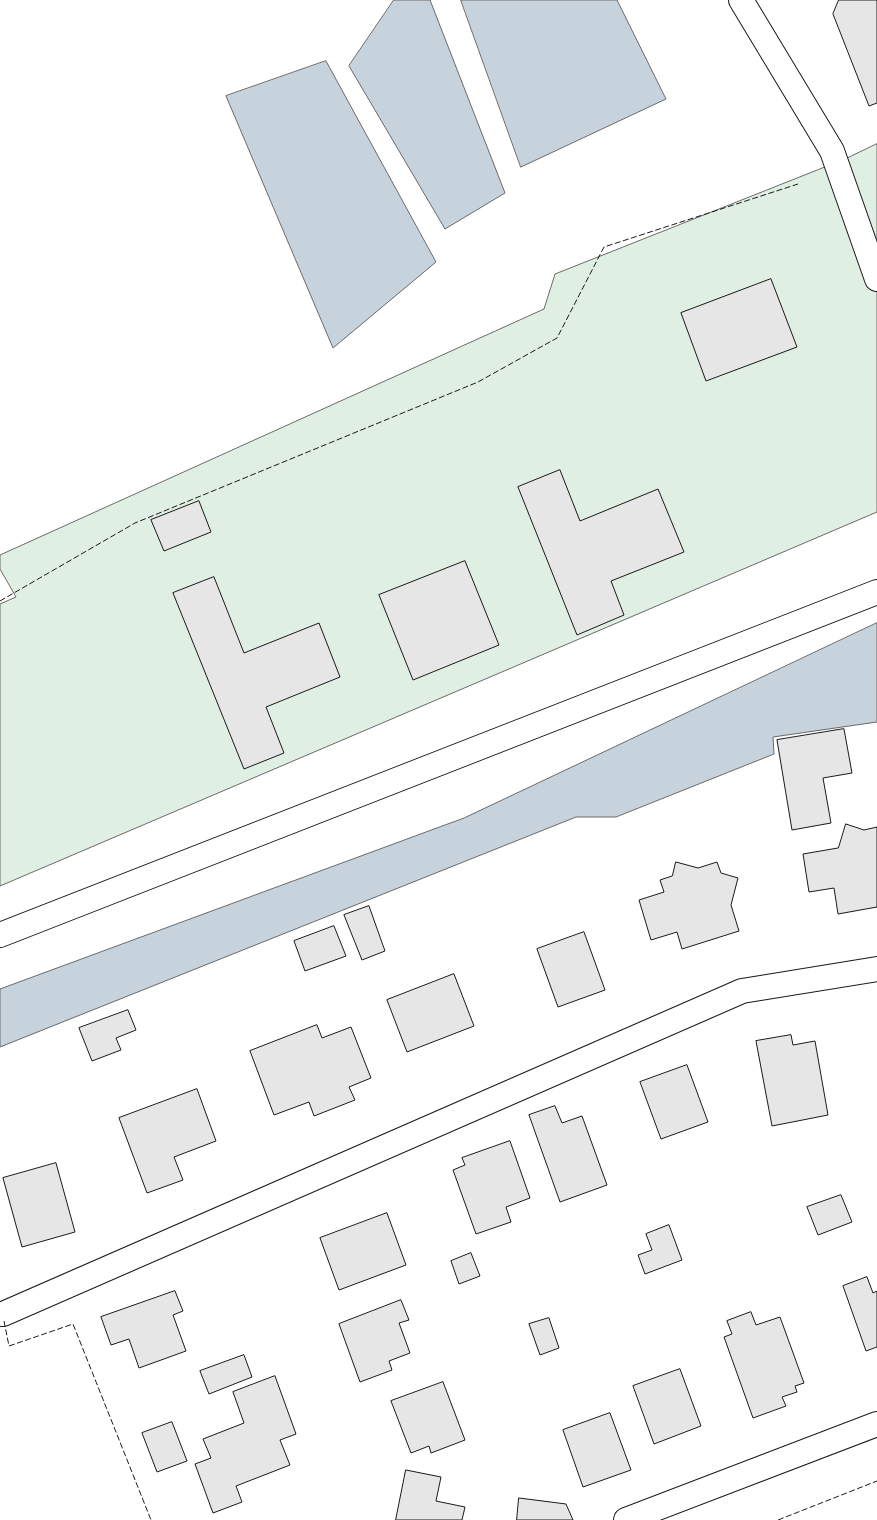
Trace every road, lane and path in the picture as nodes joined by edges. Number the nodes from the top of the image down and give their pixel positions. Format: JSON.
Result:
{"nodes":[{"id":1,"x":741,"y":0,"type":"edge"},
{"id":2,"x":877,"y":279,"type":"edge"},
{"id":3,"x":877,"y":592,"type":"edge"},
{"id":4,"x":0,"y":935,"type":"edge"},
{"id":5,"x":877,"y":969,"type":"edge"},
{"id":6,"x":3,"y":1314,"type":"dead end"},
{"id":7,"x":877,"y":1424,"type":"edge"},
{"id":8,"x":626,"y":1520,"type":"edge"}],
"edges":[{"from":1,"to":2,"type":"street"},
{"from":3,"to":4,"type":"street"},
{"from":5,"to":6,"type":"street"},
{"from":7,"to":8,"type":"street"}]}
